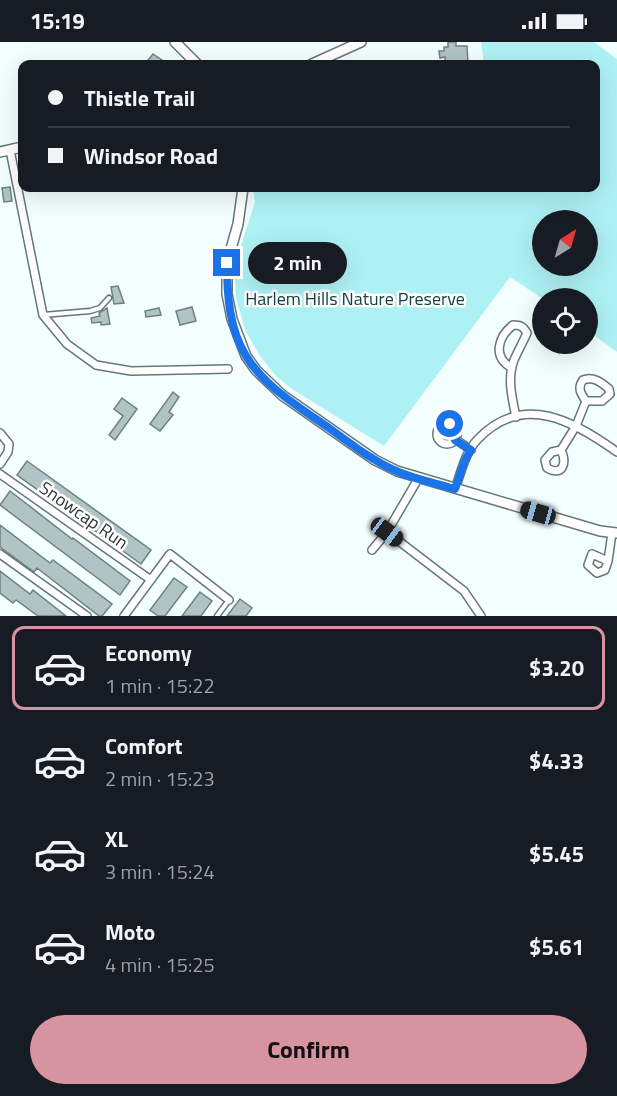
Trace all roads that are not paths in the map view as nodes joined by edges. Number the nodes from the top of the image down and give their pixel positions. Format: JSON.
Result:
{"nodes":[{"id":1,"x":175,"y":42,"type":"edge"},
{"id":2,"x":361,"y":42,"type":"edge"},
{"id":3,"x":193,"y":60,"type":"edge"},
{"id":4,"x":321,"y":60,"type":"edge"},
{"id":5,"x":5,"y":151,"type":"edge"},
{"id":6,"x":242,"y":192,"type":"edge"},
{"id":7,"x":109,"y":298,"type":"dead end"},
{"id":8,"x":43,"y":315,"type":"junction"},
{"id":9,"x":512,"y":368,"type":"junction"},
{"id":10,"x":228,"y":369,"type":"dead end"},
{"id":11,"x":586,"y":401,"type":"junction"},
{"id":12,"x":516,"y":417,"type":"junction"},
{"id":13,"x":576,"y":426,"type":"junction"},
{"id":14,"x":1,"y":434,"type":"edge"},
{"id":15,"x":455,"y":440,"type":"dead end"},
{"id":16,"x":471,"y":450,"type":"junction"},
{"id":17,"x":561,"y":450,"type":"dead end"},
{"id":18,"x":617,"y":452,"type":"edge"},
{"id":19,"x":0,"y":464,"type":"edge"},
{"id":20,"x":0,"y":474,"type":"edge"},
{"id":21,"x":418,"y":478,"type":"junction"},
{"id":22,"x":455,"y":489,"type":"junction"},
{"id":23,"x":387,"y":532,"type":"junction"},
{"id":24,"x":614,"y":533,"type":"edge"},
{"id":25,"x":372,"y":550,"type":"dead end"},
{"id":26,"x":0,"y":554,"type":"edge"},
{"id":27,"x":608,"y":561,"type":"dead end"},
{"id":28,"x":151,"y":580,"type":"junction"},
{"id":29,"x":229,"y":600,"type":"joint"},
{"id":30,"x":87,"y":616,"type":"edge"},
{"id":31,"x":124,"y":616,"type":"edge"},
{"id":32,"x":217,"y":616,"type":"edge"},
{"id":33,"x":481,"y":616,"type":"edge"}],
"edges":[{"from":1,"to":3,"type":"street"},
{"from":2,"to":4,"type":"street"},
{"from":5,"to":8,"type":"street"},
{"from":6,"to":21,"type":"street"},
{"from":7,"to":8,"type":"lane"},
{"from":8,"to":10,"type":"street"},
{"from":9,"to":9,"type":"street"},
{"from":9,"to":12,"type":"street"},
{"from":11,"to":11,"type":"street"},
{"from":11,"to":13,"type":"street"},
{"from":12,"to":13,"type":"street"},
{"from":12,"to":16,"type":"street"},
{"from":13,"to":17,"type":"street"},
{"from":13,"to":18,"type":"street"},
{"from":14,"to":19,"type":"street"},
{"from":15,"to":16,"type":"street"},
{"from":16,"to":22,"type":"street"},
{"from":20,"to":28,"type":"street","name":"Snowcap Run"},
{"from":21,"to":22,"type":"street"},
{"from":21,"to":23,"type":"street"},
{"from":22,"to":24,"type":"street"},
{"from":23,"to":25,"type":"street"},
{"from":23,"to":33,"type":"street"},
{"from":24,"to":27,"type":"street"},
{"from":26,"to":30,"type":"street"},
{"from":28,"to":29,"type":"street"},
{"from":28,"to":31,"type":"street"},
{"from":29,"to":32,"type":"lane"}]}
